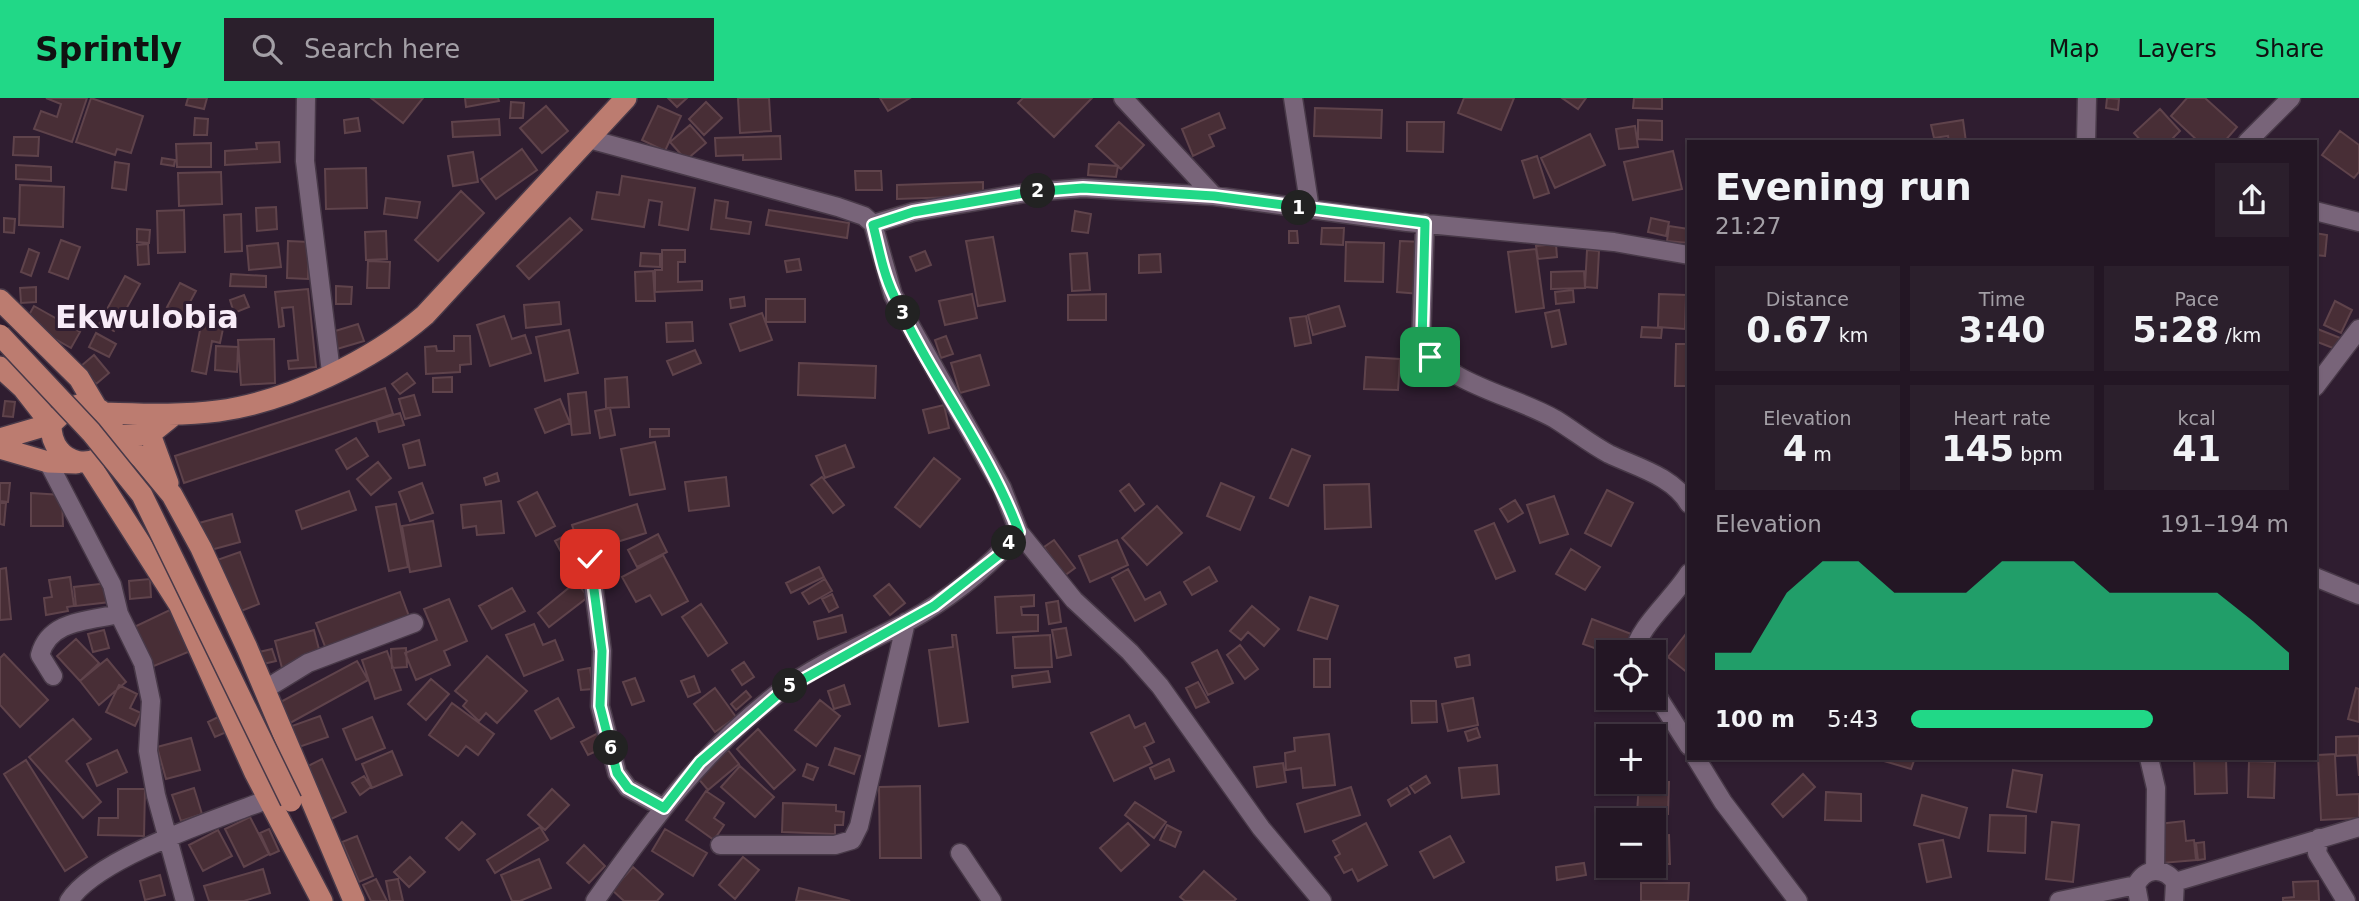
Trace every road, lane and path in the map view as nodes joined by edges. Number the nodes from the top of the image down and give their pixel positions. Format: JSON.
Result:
{"nodes":[{"id":1,"x":306,"y":98,"type":"edge"},
{"id":2,"x":626,"y":98,"type":"edge"},
{"id":3,"x":1124,"y":98,"type":"edge"},
{"id":4,"x":1293,"y":98,"type":"edge"},
{"id":5,"x":2087,"y":98,"type":"edge"},
{"id":6,"x":2291,"y":98,"type":"edge"},
{"id":7,"x":589,"y":139,"type":"junction"},
{"id":8,"x":2086,"y":140,"type":"edge"},
{"id":9,"x":2249,"y":140,"type":"edge"},
{"id":10,"x":1214,"y":196,"type":"junction"},
{"id":11,"x":1310,"y":209,"type":"junction"},
{"id":12,"x":2317,"y":212,"type":"edge"},
{"id":13,"x":2359,"y":222,"type":"edge"},
{"id":14,"x":1425,"y":223,"type":"junction"},
{"id":15,"x":873,"y":225,"type":"junction"},
{"id":16,"x":1687,"y":255,"type":"edge"},
{"id":17,"x":0,"y":300,"type":"edge"},
{"id":18,"x":2359,"y":329,"type":"edge"},
{"id":19,"x":0,"y":335,"type":"edge"},
{"id":20,"x":0,"y":366,"type":"edge"},
{"id":21,"x":331,"y":372,"type":"junction"},
{"id":22,"x":2317,"y":384,"type":"edge"},
{"id":23,"x":23,"y":388,"type":"junction"},
{"id":24,"x":100,"y":409,"type":"junction"},
{"id":25,"x":175,"y":414,"type":"junction"},
{"id":26,"x":51,"y":424,"type":"junction"},
{"id":27,"x":27,"y":431,"type":"junction"},
{"id":28,"x":150,"y":434,"type":"junction"},
{"id":29,"x":116,"y":436,"type":"junction"},
{"id":30,"x":0,"y":439,"type":"edge"},
{"id":31,"x":0,"y":448,"type":"edge"},
{"id":32,"x":48,"y":462,"type":"junction"},
{"id":33,"x":85,"y":463,"type":"junction"},
{"id":34,"x":172,"y":495,"type":"junction"},
{"id":35,"x":1687,"y":502,"type":"edge"},
{"id":36,"x":1019,"y":532,"type":"junction"},
{"id":37,"x":590,"y":559,"type":"dead end"},
{"id":38,"x":1687,"y":576,"type":"edge"},
{"id":39,"x":2317,"y":578,"type":"edge"},
{"id":40,"x":2359,"y":595,"type":"edge"},
{"id":41,"x":119,"y":614,"type":"junction"},
{"id":42,"x":906,"y":622,"type":"junction"},
{"id":43,"x":414,"y":623,"type":"dead end"},
{"id":44,"x":1638,"y":640,"type":"edge"},
{"id":45,"x":52,"y":677,"type":"dead end"},
{"id":46,"x":264,"y":690,"type":"junction"},
{"id":47,"x":1666,"y":710,"type":"edge"},
{"id":48,"x":1687,"y":743,"type":"edge"},
{"id":49,"x":1697,"y":760,"type":"edge"},
{"id":50,"x":2149,"y":760,"type":"edge"},
{"id":51,"x":269,"y":799,"type":"junction"},
{"id":52,"x":291,"y":801,"type":"junction"},
{"id":53,"x":664,"y":808,"type":"junction"},
{"id":54,"x":2359,"y":827,"type":"edge"},
{"id":55,"x":323,"y":834,"type":"junction"},
{"id":56,"x":169,"y":838,"type":"junction"},
{"id":57,"x":2319,"y":838,"type":"junction"},
{"id":58,"x":720,"y":845,"type":"dead end"},
{"id":59,"x":295,"y":849,"type":"junction"},
{"id":60,"x":960,"y":853,"type":"dead end"},
{"id":61,"x":2155,"y":870,"type":"junction"},
{"id":62,"x":2175,"y":882,"type":"junction"},
{"id":63,"x":2137,"y":893,"type":"edge"},
{"id":64,"x":69,"y":901,"type":"edge"},
{"id":65,"x":185,"y":901,"type":"edge"},
{"id":66,"x":322,"y":901,"type":"edge"},
{"id":67,"x":354,"y":901,"type":"edge"},
{"id":68,"x":595,"y":901,"type":"edge"},
{"id":69,"x":992,"y":901,"type":"edge"},
{"id":70,"x":1322,"y":901,"type":"edge"},
{"id":71,"x":1798,"y":901,"type":"edge"},
{"id":72,"x":2059,"y":901,"type":"edge"},
{"id":73,"x":2174,"y":901,"type":"edge"},
{"id":74,"x":2346,"y":901,"type":"edge"}],
"edges":[{"from":1,"to":21,"type":"street"},
{"from":2,"to":7,"type":"main road"},
{"from":3,"to":10,"type":"street"},
{"from":4,"to":11,"type":"street"},
{"from":5,"to":8,"type":"street"},
{"from":6,"to":9,"type":"street"},
{"from":7,"to":15,"type":"street"},
{"from":7,"to":21,"type":"main road"},
{"from":10,"to":11,"type":"street"},
{"from":10,"to":15,"type":"street"},
{"from":11,"to":14,"type":"street"},
{"from":12,"to":13,"type":"street"},
{"from":14,"to":16,"type":"street"},
{"from":14,"to":35,"type":"street"},
{"from":15,"to":36,"type":"street"},
{"from":17,"to":24,"type":"main road"},
{"from":18,"to":22,"type":"street"},
{"from":19,"to":52,"type":"main road","bridge":true},
{"from":20,"to":23,"type":"main road"},
{"from":21,"to":25,"type":"main road"},
{"from":23,"to":26,"type":"main road"},
{"from":23,"to":27,"type":"main road"},
{"from":24,"to":25,"type":"main road"},
{"from":24,"to":26,"type":"main road"},
{"from":24,"to":29,"type":"main road"},
{"from":25,"to":28,"type":"main road"},
{"from":26,"to":27,"type":"main road"},
{"from":26,"to":33,"type":"main road"},
{"from":27,"to":30,"type":"main road"},
{"from":28,"to":29,"type":"main road"},
{"from":28,"to":34,"type":"main road"},
{"from":29,"to":33,"type":"main road"},
{"from":29,"to":34,"type":"main road"},
{"from":31,"to":32,"type":"main road"},
{"from":32,"to":33,"type":"main road"},
{"from":32,"to":41,"type":"street"},
{"from":33,"to":51,"type":"main road"},
{"from":34,"to":46,"type":"main road"},
{"from":36,"to":42,"type":"street"},
{"from":36,"to":70,"type":"street"},
{"from":37,"to":53,"type":"street"},
{"from":38,"to":44,"type":"street"},
{"from":39,"to":40,"type":"street"},
{"from":41,"to":45,"type":"street"},
{"from":41,"to":56,"type":"street"},
{"from":42,"to":53,"type":"street"},
{"from":42,"to":58,"type":"street"},
{"from":43,"to":46,"type":"street"},
{"from":46,"to":55,"type":"main road"},
{"from":47,"to":48,"type":"street"},
{"from":49,"to":71,"type":"street"},
{"from":50,"to":61,"type":"street"},
{"from":51,"to":56,"type":"street"},
{"from":51,"to":59,"type":"main road"},
{"from":52,"to":55,"type":"main road"},
{"from":52,"to":59,"type":"main road"},
{"from":53,"to":68,"type":"street"},
{"from":54,"to":57,"type":"street"},
{"from":55,"to":67,"type":"main road"},
{"from":56,"to":64,"type":"street"},
{"from":56,"to":65,"type":"street"},
{"from":57,"to":62,"type":"street"},
{"from":57,"to":74,"type":"street"},
{"from":59,"to":66,"type":"main road"},
{"from":60,"to":69,"type":"street"},
{"from":61,"to":62,"type":"street"},
{"from":61,"to":63,"type":"street"},
{"from":62,"to":73,"type":"street"},
{"from":63,"to":72,"type":"street"}]}
